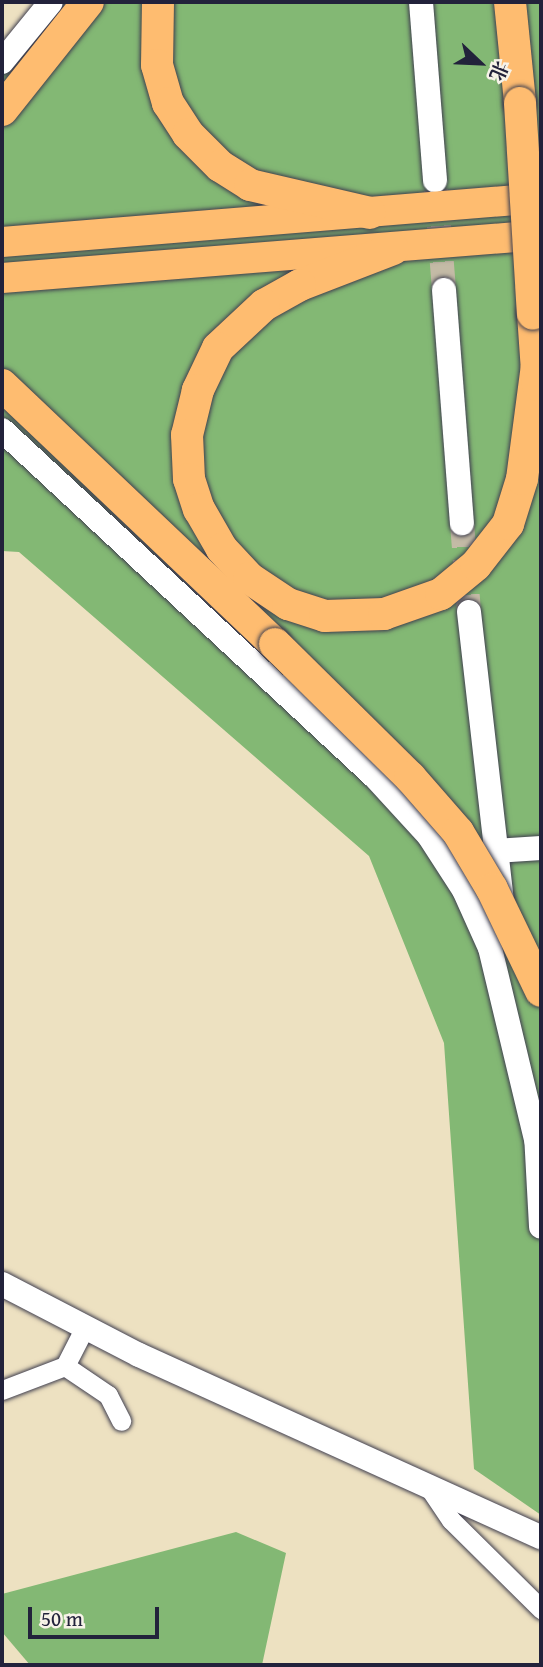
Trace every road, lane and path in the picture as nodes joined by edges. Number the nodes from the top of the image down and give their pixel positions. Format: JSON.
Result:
{"nodes":[{"id":1,"x":51,"y":2,"type":"edge"},
{"id":2,"x":88,"y":2,"type":"edge"},
{"id":3,"x":158,"y":2,"type":"edge"},
{"id":4,"x":421,"y":2,"type":"edge"},
{"id":5,"x":497,"y":2,"type":"edge"},
{"id":6,"x":510,"y":2,"type":"edge"},
{"id":7,"x":2,"y":62,"type":"edge"},
{"id":8,"x":519,"y":92,"type":"junction"},
{"id":9,"x":2,"y":110,"type":"edge"},
{"id":10,"x":435,"y":180,"type":"tunnel mouth"},
{"id":11,"x":541,"y":198,"type":"edge"},
{"id":12,"x":370,"y":213,"type":"junction"},
{"id":13,"x":541,"y":235,"type":"edge"},
{"id":14,"x":2,"y":242,"type":"edge"},
{"id":15,"x":393,"y":249,"type":"junction"},
{"id":16,"x":2,"y":278,"type":"edge"},
{"id":17,"x":444,"y":290,"type":"tunnel mouth"},
{"id":18,"x":537,"y":365,"type":"junction"},
{"id":19,"x":2,"y":385,"type":"edge"},
{"id":20,"x":2,"y":430,"type":"edge"},
{"id":21,"x":541,"y":434,"type":"edge"},
{"id":22,"x":463,"y":523,"type":"tunnel mouth"},
{"id":23,"x":469,"y":612,"type":"tunnel mouth"},
{"id":24,"x":541,"y":848,"type":"edge"},
{"id":25,"x":495,"y":851,"type":"junction"},
{"id":26,"x":541,"y":991,"type":"edge"},
{"id":27,"x":538,"y":1148,"type":"junction"},
{"id":28,"x":541,"y":1227,"type":"edge"},
{"id":29,"x":2,"y":1284,"type":"edge"},
{"id":30,"x":85,"y":1327,"type":"junction"},
{"id":31,"x":65,"y":1366,"type":"junction"},
{"id":32,"x":2,"y":1390,"type":"edge"},
{"id":33,"x":121,"y":1421,"type":"dead end"},
{"id":34,"x":430,"y":1489,"type":"junction"},
{"id":35,"x":541,"y":1537,"type":"edge"},
{"id":36,"x":541,"y":1609,"type":"edge"}],
"edges":[{"from":1,"to":7,"type":"street"},
{"from":2,"to":9,"type":"highway"},
{"from":3,"to":12,"type":"highway"},
{"from":4,"to":10,"type":"street"},
{"from":5,"to":8,"type":"highway"},
{"from":6,"to":8,"type":"highway"},
{"from":8,"to":18,"type":"highway","bridge":true},
{"from":11,"to":12,"type":"main road"},
{"from":12,"to":14,"type":"main road"},
{"from":13,"to":15,"type":"main road"},
{"from":15,"to":16,"type":"main road"},
{"from":15,"to":18,"type":"highway"},
{"from":17,"to":22,"type":"street"},
{"from":18,"to":21,"type":"highway"},
{"from":19,"to":26,"type":"highway","bridge":true},
{"from":20,"to":27,"type":"street"},
{"from":23,"to":25,"type":"street"},
{"from":24,"to":25,"type":"street"},
{"from":25,"to":27,"type":"street"},
{"from":27,"to":28,"type":"street"},
{"from":29,"to":30,"type":"street"},
{"from":30,"to":31,"type":"street"},
{"from":30,"to":34,"type":"street"},
{"from":31,"to":32,"type":"street"},
{"from":31,"to":33,"type":"street"},
{"from":34,"to":35,"type":"street"},
{"from":34,"to":36,"type":"street"}]}
